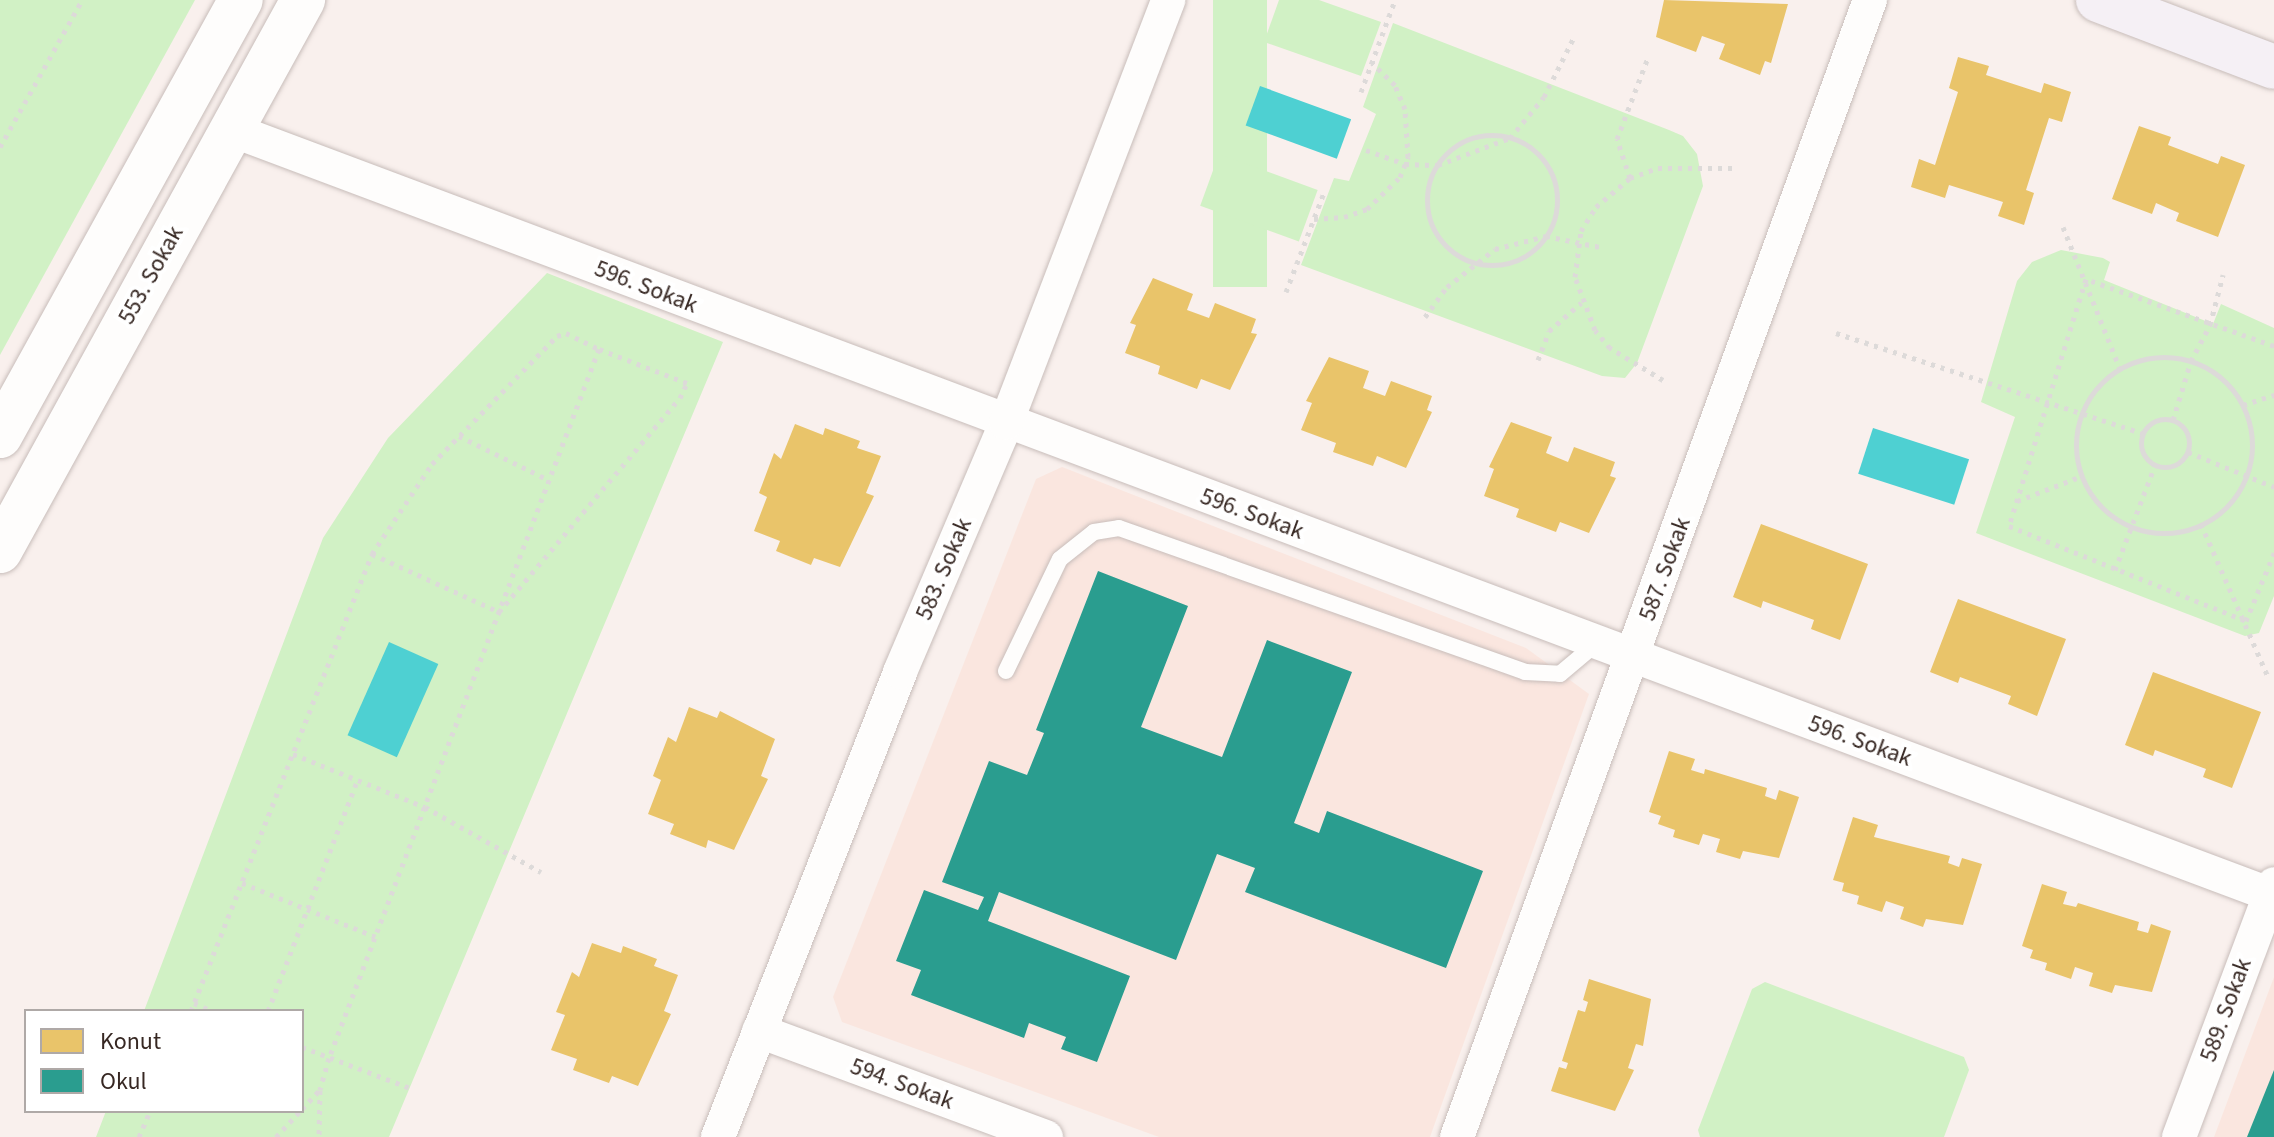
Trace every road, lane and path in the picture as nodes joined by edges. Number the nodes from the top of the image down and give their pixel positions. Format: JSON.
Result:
{"nodes":[{"id":1,"x":82,"y":0,"type":"edge"},
{"id":2,"x":241,"y":0,"type":"edge"},
{"id":3,"x":303,"y":0,"type":"edge"},
{"id":4,"x":1168,"y":0,"type":"edge"},
{"id":5,"x":1395,"y":0,"type":"edge"},
{"id":6,"x":1870,"y":0,"type":"edge"},
{"id":7,"x":2098,"y":0,"type":"edge"},
{"id":8,"x":1575,"y":35,"type":"dead end"},
{"id":9,"x":1647,"y":60,"type":"dead end"},
{"id":10,"x":1372,"y":63,"type":"junction"},
{"id":11,"x":2274,"y":67,"type":"edge"},
{"id":12,"x":1361,"y":92,"type":"dead end"},
{"id":13,"x":232,"y":130,"type":"junction"},
{"id":14,"x":1510,"y":138,"type":"junction"},
{"id":15,"x":0,"y":147,"type":"edge"},
{"id":16,"x":1366,"y":150,"type":"dead end"},
{"id":17,"x":1405,"y":164,"type":"junction"},
{"id":18,"x":1438,"y":165,"type":"junction"},
{"id":19,"x":1732,"y":168,"type":"dead end"},
{"id":20,"x":1630,"y":178,"type":"junction"},
{"id":21,"x":1325,"y":190,"type":"dead end"},
{"id":22,"x":1314,"y":219,"type":"junction"},
{"id":23,"x":2063,"y":227,"type":"dead end"},
{"id":24,"x":1546,"y":236,"type":"junction"},
{"id":25,"x":1579,"y":239,"type":"junction"},
{"id":26,"x":1600,"y":247,"type":"dead end"},
{"id":27,"x":1473,"y":261,"type":"junction"},
{"id":28,"x":2223,"y":275,"type":"dead end"},
{"id":29,"x":2086,"y":279,"type":"junction"},
{"id":30,"x":1286,"y":292,"type":"dead end"},
{"id":31,"x":1581,"y":303,"type":"junction"},
{"id":32,"x":1425,"y":317,"type":"dead end"},
{"id":33,"x":2210,"y":325,"type":"junction"},
{"id":34,"x":1836,"y":333,"type":"dead end"},
{"id":35,"x":2274,"y":346,"type":"edge"},
{"id":36,"x":599,"y":349,"type":"junction"},
{"id":37,"x":1538,"y":360,"type":"dead end"},
{"id":38,"x":2191,"y":361,"type":"junction"},
{"id":39,"x":2120,"y":369,"type":"junction"},
{"id":40,"x":1663,"y":380,"type":"dead end"},
{"id":41,"x":2274,"y":395,"type":"edge"},
{"id":42,"x":2049,"y":398,"type":"junction"},
{"id":43,"x":2243,"y":405,"type":"junction"},
{"id":44,"x":2083,"y":411,"type":"junction"},
{"id":45,"x":2173,"y":420,"type":"junction"},
{"id":46,"x":1006,"y":423,"type":"junction"},
{"id":47,"x":2142,"y":433,"type":"junction"},
{"id":48,"x":0,"y":436,"type":"edge"},
{"id":49,"x":459,"y":436,"type":"junction"},
{"id":50,"x":2188,"y":452,"type":"junction"},
{"id":51,"x":2155,"y":465,"type":"junction"},
{"id":52,"x":2082,"y":476,"type":"junction"},
{"id":53,"x":2247,"y":476,"type":"junction"},
{"id":54,"x":549,"y":480,"type":"junction"},
{"id":55,"x":2274,"y":487,"type":"edge"},
{"id":56,"x":2017,"y":501,"type":"junction"},
{"id":57,"x":2201,"y":524,"type":"junction"},
{"id":58,"x":2131,"y":526,"type":"junction"},
{"id":59,"x":0,"y":551,"type":"edge"},
{"id":60,"x":2274,"y":553,"type":"edge"},
{"id":61,"x":372,"y":554,"type":"junction"},
{"id":62,"x":2115,"y":570,"type":"junction"},
{"id":63,"x":499,"y":612,"type":"junction"},
{"id":64,"x":2246,"y":621,"type":"junction"},
{"id":65,"x":1598,"y":642,"type":"junction"},
{"id":66,"x":1634,"y":656,"type":"junction"},
{"id":67,"x":1006,"y":671,"type":"dead end"},
{"id":68,"x":2269,"y":679,"type":"dead end"},
{"id":69,"x":293,"y":754,"type":"junction"},
{"id":70,"x":357,"y":782,"type":"junction"},
{"id":71,"x":425,"y":807,"type":"junction"},
{"id":72,"x":541,"y":872,"type":"dead end"},
{"id":73,"x":242,"y":883,"type":"junction"},
{"id":74,"x":2273,"y":891,"type":"edge"},
{"id":75,"x":307,"y":909,"type":"junction"},
{"id":76,"x":376,"y":937,"type":"junction"},
{"id":77,"x":194,"y":1003,"type":"junction"},
{"id":78,"x":192,"y":1009,"type":"edge"},
{"id":79,"x":208,"y":1009,"type":"edge"},
{"id":80,"x":269,"y":1009,"type":"edge"},
{"id":81,"x":759,"y":1031,"type":"junction"},
{"id":82,"x":304,"y":1048,"type":"edge"},
{"id":83,"x":329,"y":1058,"type":"junction"},
{"id":84,"x":410,"y":1088,"type":"dead end"},
{"id":85,"x":320,"y":1090,"type":"junction"},
{"id":86,"x":304,"y":1107,"type":"edge"},
{"id":87,"x":149,"y":1113,"type":"edge"},
{"id":88,"x":298,"y":1113,"type":"edge"},
{"id":89,"x":139,"y":1137,"type":"edge"},
{"id":90,"x":276,"y":1137,"type":"edge"},
{"id":91,"x":319,"y":1137,"type":"edge"},
{"id":92,"x":718,"y":1137,"type":"edge"},
{"id":93,"x":1046,"y":1137,"type":"edge"},
{"id":94,"x":1457,"y":1137,"type":"edge"},
{"id":95,"x":2179,"y":1137,"type":"edge"}],
"edges":[{"from":1,"to":15,"type":"path"},
{"from":2,"to":48,"type":"main road"},
{"from":3,"to":13,"type":"main road","name":"553. Sokak"},
{"from":4,"to":46,"type":"street","name":"583. Sokak"},
{"from":5,"to":10,"type":"path"},
{"from":6,"to":66,"type":"street","name":"587. Sokak"},
{"from":7,"to":11,"type":"main road"},
{"from":8,"to":14,"type":"path"},
{"from":9,"to":20,"type":"path"},
{"from":10,"to":12,"type":"path"},
{"from":10,"to":17,"type":"path"},
{"from":13,"to":46,"type":"street","name":"596. Sokak"},
{"from":13,"to":59,"type":"main road","name":"553. Sokak"},
{"from":14,"to":18,"type":"path"},
{"from":14,"to":18,"type":"path"},
{"from":14,"to":24,"type":"path"},
{"from":16,"to":17,"type":"path"},
{"from":17,"to":18,"type":"path"},
{"from":17,"to":22,"type":"path"},
{"from":18,"to":27,"type":"path"},
{"from":19,"to":20,"type":"path"},
{"from":20,"to":25,"type":"path"},
{"from":21,"to":22,"type":"path"},
{"from":22,"to":30,"type":"path"},
{"from":23,"to":29,"type":"path"},
{"from":24,"to":25,"type":"path"},
{"from":24,"to":27,"type":"path"},
{"from":24,"to":27,"type":"path"},
{"from":25,"to":26,"type":"path"},
{"from":25,"to":31,"type":"path"},
{"from":27,"to":32,"type":"path"},
{"from":28,"to":33,"type":"path"},
{"from":29,"to":33,"type":"path"},
{"from":29,"to":39,"type":"path"},
{"from":29,"to":42,"type":"path"},
{"from":31,"to":37,"type":"path"},
{"from":31,"to":40,"type":"path"},
{"from":33,"to":35,"type":"path"},
{"from":33,"to":38,"type":"path"},
{"from":34,"to":42,"type":"path"},
{"from":36,"to":49,"type":"path"},
{"from":36,"to":54,"type":"path"},
{"from":36,"to":63,"type":"path"},
{"from":38,"to":39,"type":"path"},
{"from":38,"to":43,"type":"path"},
{"from":38,"to":45,"type":"path"},
{"from":39,"to":44,"type":"path"},
{"from":41,"to":43,"type":"path"},
{"from":42,"to":44,"type":"path"},
{"from":42,"to":56,"type":"path"},
{"from":43,"to":53,"type":"path"},
{"from":44,"to":47,"type":"path"},
{"from":44,"to":52,"type":"path"},
{"from":45,"to":47,"type":"path"},
{"from":45,"to":50,"type":"path"},
{"from":46,"to":65,"type":"street","name":"596. Sokak"},
{"from":46,"to":81,"type":"street","name":"583. Sokak"},
{"from":47,"to":51,"type":"path"},
{"from":49,"to":54,"type":"path"},
{"from":49,"to":61,"type":"path"},
{"from":50,"to":51,"type":"path"},
{"from":50,"to":53,"type":"path"},
{"from":51,"to":58,"type":"path"},
{"from":52,"to":56,"type":"path"},
{"from":52,"to":58,"type":"path"},
{"from":53,"to":55,"type":"path"},
{"from":53,"to":57,"type":"path"},
{"from":54,"to":63,"type":"path"},
{"from":56,"to":62,"type":"path"},
{"from":57,"to":58,"type":"path"},
{"from":57,"to":64,"type":"path"},
{"from":58,"to":62,"type":"path"},
{"from":60,"to":64,"type":"path"},
{"from":61,"to":63,"type":"path"},
{"from":61,"to":69,"type":"path"},
{"from":62,"to":64,"type":"path"},
{"from":63,"to":71,"type":"path"},
{"from":64,"to":68,"type":"path"},
{"from":65,"to":66,"type":"street","name":"596. Sokak"},
{"from":65,"to":67,"type":"lane"},
{"from":66,"to":74,"type":"street","name":"596. Sokak"},
{"from":66,"to":94,"type":"street","name":"587. Sokak"},
{"from":69,"to":70,"type":"path"},
{"from":69,"to":73,"type":"path"},
{"from":70,"to":71,"type":"path"},
{"from":70,"to":75,"type":"path"},
{"from":71,"to":72,"type":"path"},
{"from":71,"to":76,"type":"path"},
{"from":73,"to":75,"type":"path"},
{"from":73,"to":77,"type":"path"},
{"from":74,"to":95,"type":"street","name":"589. Sokak"},
{"from":75,"to":76,"type":"path"},
{"from":75,"to":80,"type":"path"},
{"from":76,"to":83,"type":"path"},
{"from":77,"to":78,"type":"path"},
{"from":77,"to":79,"type":"path"},
{"from":81,"to":92,"type":"street","name":"583. Sokak"},
{"from":81,"to":93,"type":"street","name":"594. Sokak"},
{"from":82,"to":83,"type":"path"},
{"from":83,"to":84,"type":"path"},
{"from":83,"to":85,"type":"path"},
{"from":85,"to":86,"type":"path"},
{"from":85,"to":91,"type":"path"},
{"from":87,"to":89,"type":"path"},
{"from":88,"to":90,"type":"path"}]}
